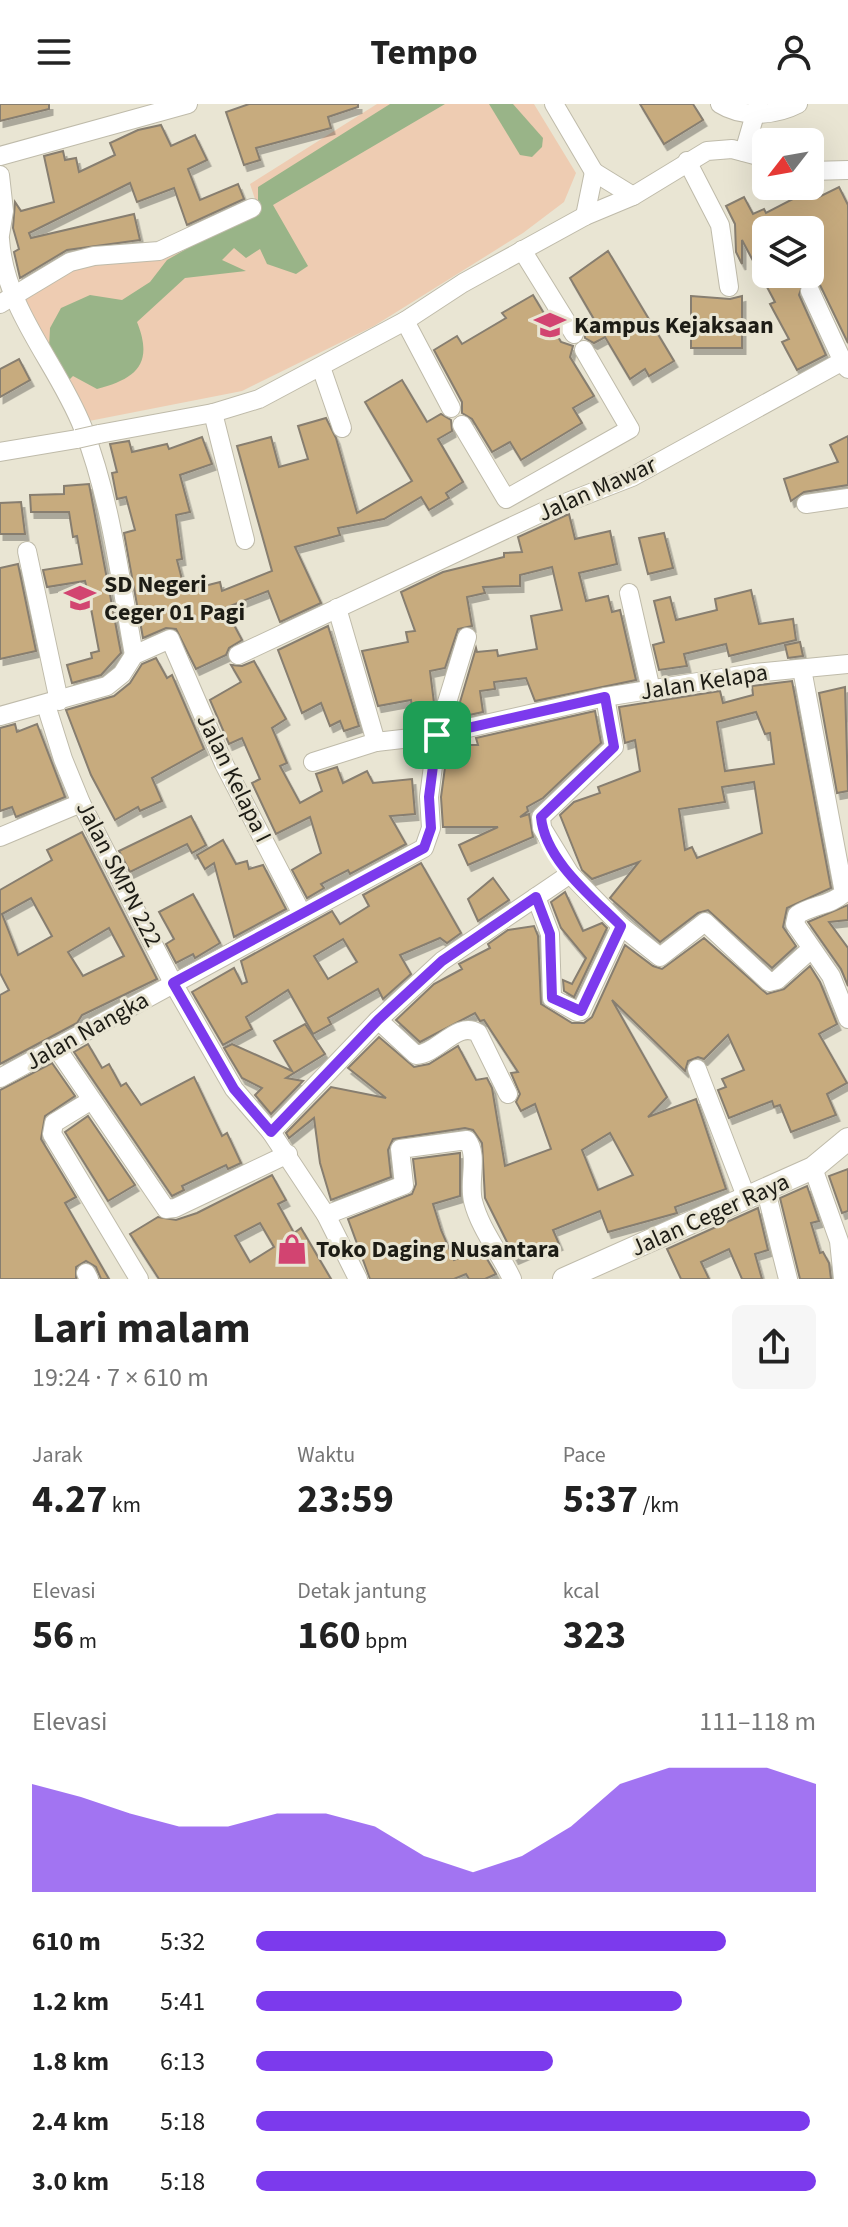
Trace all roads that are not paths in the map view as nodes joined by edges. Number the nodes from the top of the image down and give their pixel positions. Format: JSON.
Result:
{"nodes":[{"id":1,"x":188,"y":104,"type":"edge"},
{"id":2,"x":554,"y":104,"type":"edge"},
{"id":3,"x":720,"y":104,"type":"edge"},
{"id":4,"x":798,"y":104,"type":"edge"},
{"id":5,"x":756,"y":108,"type":"edge"},
{"id":6,"x":744,"y":152,"type":"junction"},
{"id":7,"x":752,"y":154,"type":"edge"},
{"id":8,"x":0,"y":156,"type":"edge"},
{"id":9,"x":687,"y":161,"type":"junction"},
{"id":10,"x":848,"y":170,"type":"edge"},
{"id":11,"x":824,"y":171,"type":"edge"},
{"id":12,"x":594,"y":172,"type":"junction"},
{"id":13,"x":0,"y":175,"type":"edge"},
{"id":14,"x":633,"y":196,"type":"junction"},
{"id":15,"x":252,"y":208,"type":"dead end"},
{"id":16,"x":585,"y":216,"type":"junction"},
{"id":17,"x":0,"y":237,"type":"edge"},
{"id":18,"x":522,"y":250,"type":"junction"},
{"id":19,"x":729,"y":287,"type":"dead end"},
{"id":20,"x":810,"y":291,"type":"dead end"},
{"id":21,"x":7,"y":300,"type":"edge"},
{"id":22,"x":405,"y":321,"type":"junction"},
{"id":23,"x":846,"y":365,"type":"edge"},
{"id":24,"x":321,"y":367,"type":"junction"},
{"id":25,"x":451,"y":408,"type":"dead end"},
{"id":26,"x":213,"y":413,"type":"junction"},
{"id":27,"x":462,"y":425,"type":"dead end"},
{"id":28,"x":342,"y":428,"type":"dead end"},
{"id":29,"x":0,"y":452,"type":"edge"},
{"id":30,"x":848,"y":498,"type":"edge"},
{"id":31,"x":806,"y":504,"type":"dead end"},
{"id":32,"x":245,"y":540,"type":"dead end"},
{"id":33,"x":27,"y":551,"type":"dead end"},
{"id":34,"x":629,"y":593,"type":"dead end"},
{"id":35,"x":337,"y":608,"type":"junction"},
{"id":36,"x":467,"y":637,"type":"dead end"},
{"id":37,"x":134,"y":655,"type":"junction"},
{"id":38,"x":238,"y":655,"type":"dead end"},
{"id":39,"x":848,"y":664,"type":"edge"},
{"id":40,"x":802,"y":669,"type":"junction"},
{"id":41,"x":651,"y":690,"type":"junction"},
{"id":42,"x":605,"y":697,"type":"junction"},
{"id":43,"x":52,"y":703,"type":"junction"},
{"id":44,"x":0,"y":716,"type":"edge"},
{"id":45,"x":437,"y":735,"type":"junction"},
{"id":46,"x":376,"y":742,"type":"junction"},
{"id":47,"x":313,"y":762,"type":"dead end"},
{"id":48,"x":81,"y":803,"type":"junction"},
{"id":49,"x":839,"y":816,"type":"edge"},
{"id":50,"x":0,"y":837,"type":"edge"},
{"id":51,"x":570,"y":874,"type":"junction"},
{"id":52,"x":536,"y":897,"type":"junction"},
{"id":53,"x":302,"y":914,"type":"junction"},
{"id":54,"x":621,"y":926,"type":"junction"},
{"id":55,"x":811,"y":949,"type":"junction"},
{"id":56,"x":173,"y":983,"type":"junction"},
{"id":57,"x":848,"y":1019,"type":"edge"},
{"id":58,"x":378,"y":1020,"type":"junction"},
{"id":59,"x":56,"y":1047,"type":"junction"},
{"id":60,"x":697,"y":1069,"type":"dead end"},
{"id":61,"x":0,"y":1078,"type":"edge"},
{"id":62,"x":508,"y":1094,"type":"dead end"},
{"id":63,"x":90,"y":1101,"type":"junction"},
{"id":64,"x":271,"y":1132,"type":"junction"},
{"id":65,"x":848,"y":1139,"type":"edge"},
{"id":66,"x":288,"y":1154,"type":"junction"},
{"id":67,"x":813,"y":1168,"type":"junction"},
{"id":68,"x":757,"y":1195,"type":"junction"},
{"id":69,"x":326,"y":1215,"type":"junction"},
{"id":70,"x":570,"y":1278,"type":"edge"},
{"id":71,"x":139,"y":1279,"type":"edge"},
{"id":72,"x":358,"y":1279,"type":"edge"},
{"id":73,"x":512,"y":1279,"type":"edge"},
{"id":74,"x":788,"y":1279,"type":"edge"},
{"id":75,"x":843,"y":1279,"type":"edge"}],
"edges":[{"from":1,"to":8,"type":"street"},
{"from":2,"to":12,"type":"street"},
{"from":3,"to":5,"type":"street"},
{"from":4,"to":5,"type":"street"},
{"from":5,"to":6,"type":"street"},
{"from":6,"to":7,"type":"street"},
{"from":6,"to":9,"type":"street"},
{"from":9,"to":14,"type":"street"},
{"from":9,"to":19,"type":"street"},
{"from":10,"to":11,"type":"street"},
{"from":12,"to":14,"type":"street"},
{"from":12,"to":16,"type":"street"},
{"from":13,"to":17,"type":"street"},
{"from":14,"to":16,"type":"street"},
{"from":15,"to":21,"type":"street"},
{"from":16,"to":18,"type":"street"},
{"from":17,"to":21,"type":"street"},
{"from":18,"to":22,"type":"street"},
{"from":18,"to":27,"type":"street"},
{"from":20,"to":23,"type":"street"},
{"from":21,"to":37,"type":"street"},
{"from":22,"to":24,"type":"street"},
{"from":22,"to":25,"type":"street"},
{"from":23,"to":35,"type":"street","name":"Jalan Mawar"},
{"from":24,"to":26,"type":"street"},
{"from":24,"to":28,"type":"street"},
{"from":26,"to":29,"type":"street","bridge":true},
{"from":26,"to":32,"type":"street"},
{"from":30,"to":31,"type":"street"},
{"from":33,"to":43,"type":"street","name":"Jalan SMPN 222"},
{"from":34,"to":41,"type":"street"},
{"from":35,"to":38,"type":"street","name":"Jalan Mawar"},
{"from":35,"to":46,"type":"street"},
{"from":36,"to":45,"type":"street"},
{"from":37,"to":43,"type":"street"},
{"from":37,"to":53,"type":"street","name":"Jalan Kelapa I"},
{"from":39,"to":40,"type":"street","name":"Jalan Kelapa"},
{"from":40,"to":41,"type":"street","name":"Jalan Kelapa"},
{"from":40,"to":49,"type":"street"},
{"from":41,"to":42,"type":"street","name":"Jalan Kelapa"},
{"from":42,"to":45,"type":"street","name":"Jalan Kelapa"},
{"from":42,"to":51,"type":"street"},
{"from":43,"to":44,"type":"street"},
{"from":43,"to":48,"type":"street","name":"Jalan SMPN 222"},
{"from":45,"to":46,"type":"street","name":"Jalan Kelapa"},
{"from":45,"to":53,"type":"street"},
{"from":46,"to":47,"type":"street","name":"Jalan Kelapa"},
{"from":48,"to":50,"type":"street"},
{"from":48,"to":56,"type":"street","name":"Jalan SMPN 222"},
{"from":49,"to":55,"type":"street"},
{"from":51,"to":52,"type":"street"},
{"from":51,"to":54,"type":"street"},
{"from":52,"to":54,"type":"street"},
{"from":52,"to":58,"type":"street"},
{"from":53,"to":56,"type":"street"},
{"from":54,"to":55,"type":"street"},
{"from":55,"to":57,"type":"street"},
{"from":56,"to":59,"type":"street","name":"Jalan Nangka"},
{"from":56,"to":64,"type":"street","name":"Jalan SMPN 222"},
{"from":58,"to":62,"type":"street"},
{"from":58,"to":64,"type":"street"},
{"from":59,"to":61,"type":"street","name":"Jalan Nangka"},
{"from":59,"to":63,"type":"street"},
{"from":60,"to":68,"type":"street"},
{"from":63,"to":66,"type":"street"},
{"from":63,"to":71,"type":"street"},
{"from":64,"to":66,"type":"street","name":"Jalan SMPN 222"},
{"from":65,"to":67,"type":"main road","name":"Jalan Ceger Raya"},
{"from":66,"to":69,"type":"street","name":"Jalan SMPN 222"},
{"from":67,"to":68,"type":"main road","name":"Jalan Ceger Raya"},
{"from":67,"to":75,"type":"street"},
{"from":68,"to":70,"type":"main road","name":"Jalan Ceger Raya"},
{"from":68,"to":74,"type":"street"},
{"from":69,"to":72,"type":"street","name":"Jalan SMPN 222"},
{"from":69,"to":73,"type":"street"}]}
